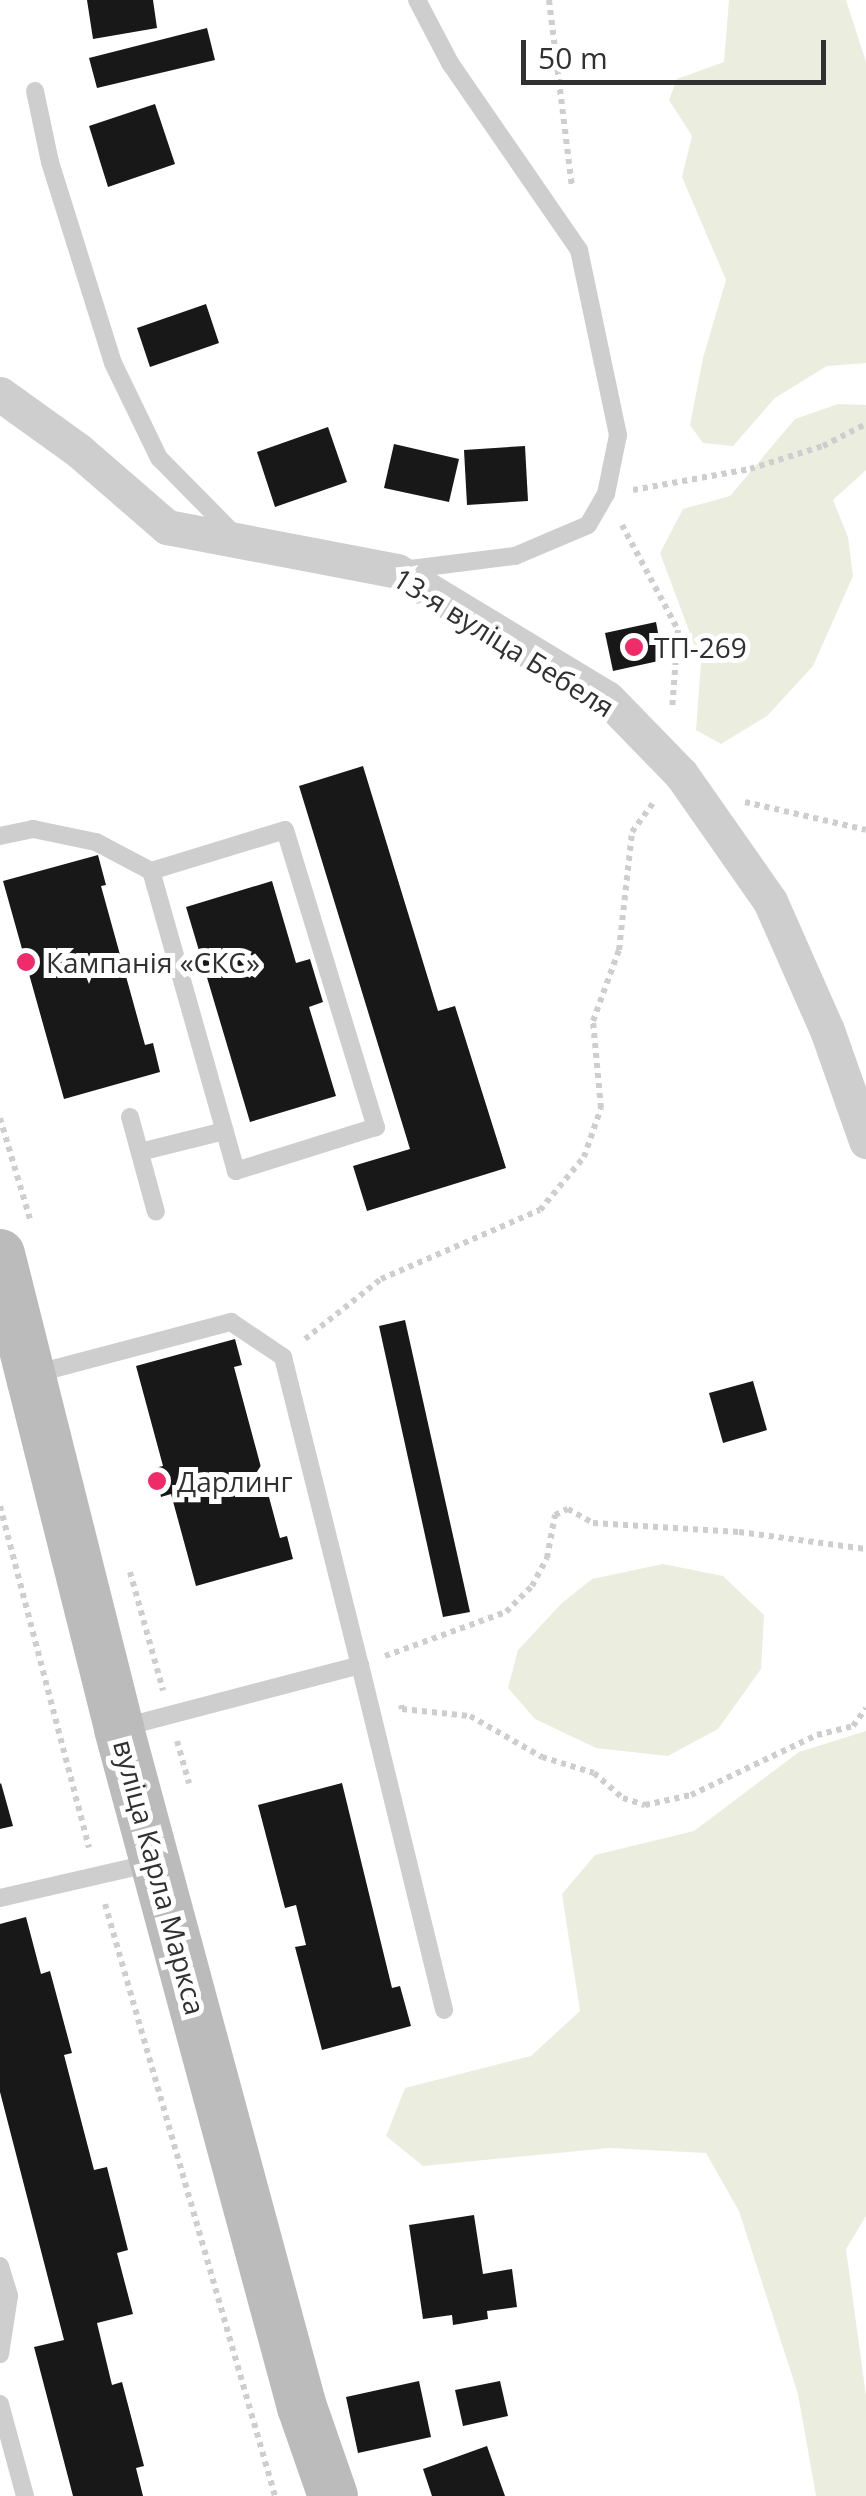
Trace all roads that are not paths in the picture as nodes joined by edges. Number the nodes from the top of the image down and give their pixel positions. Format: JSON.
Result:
{"nodes":[{"id":1,"x":417,"y":0,"type":"edge"},
{"id":2,"x":35,"y":91,"type":"dead end"},
{"id":3,"x":0,"y":394,"type":"edge"},
{"id":4,"x":238,"y":538,"type":"junction"},
{"id":5,"x":396,"y":571,"type":"junction"},
{"id":6,"x":0,"y":836,"type":"edge"},
{"id":7,"x":151,"y":872,"type":"junction"},
{"id":8,"x":130,"y":1117,"type":"dead end"},
{"id":9,"x":224,"y":1131,"type":"junction"},
{"id":10,"x":866,"y":1141,"type":"edge"},
{"id":11,"x":140,"y":1152,"type":"junction"},
{"id":12,"x":156,"y":1212,"type":"dead end"},
{"id":13,"x":0,"y":1254,"type":"edge"},
{"id":14,"x":6,"y":1304,"type":"edge"},
{"id":15,"x":34,"y":1374,"type":"junction"},
{"id":16,"x":360,"y":1666,"type":"junction"},
{"id":17,"x":118,"y":1728,"type":"junction"},
{"id":18,"x":158,"y":1862,"type":"junction"},
{"id":19,"x":0,"y":1898,"type":"edge"},
{"id":20,"x":444,"y":2010,"type":"dead end"},
{"id":21,"x":0,"y":2266,"type":"edge"},
{"id":22,"x":0,"y":2354,"type":"edge"},
{"id":23,"x":0,"y":2404,"type":"edge"},
{"id":24,"x":24,"y":2496,"type":"edge"},
{"id":25,"x":333,"y":2496,"type":"edge"}],
"edges":[{"from":1,"to":5,"type":"lane"},
{"from":2,"to":4,"type":"lane"},
{"from":3,"to":4,"type":"street","name":"13-я вуліца Бебеля"},
{"from":4,"to":5,"type":"street","name":"13-я вуліца Бебеля"},
{"from":5,"to":10,"type":"street","name":"13-я вуліца Бебеля"},
{"from":6,"to":7,"type":"lane"},
{"from":7,"to":9,"type":"lane"},
{"from":7,"to":9,"type":"lane"},
{"from":8,"to":11,"type":"lane"},
{"from":9,"to":11,"type":"lane"},
{"from":11,"to":12,"type":"lane"},
{"from":13,"to":14,"type":"main road","name":"вуліца Карла Маркса"},
{"from":14,"to":15,"type":"main road","name":"вуліца Карла Маркса"},
{"from":15,"to":16,"type":"lane"},
{"from":15,"to":17,"type":"main road","name":"вуліца Карла Маркса"},
{"from":16,"to":17,"type":"lane"},
{"from":16,"to":20,"type":"lane"},
{"from":17,"to":18,"type":"main road","name":"вуліца Карла Маркса"},
{"from":18,"to":19,"type":"lane"},
{"from":18,"to":25,"type":"main road","name":"вуліца Карла Маркса"},
{"from":21,"to":22,"type":"lane"},
{"from":23,"to":24,"type":"lane"}]}
